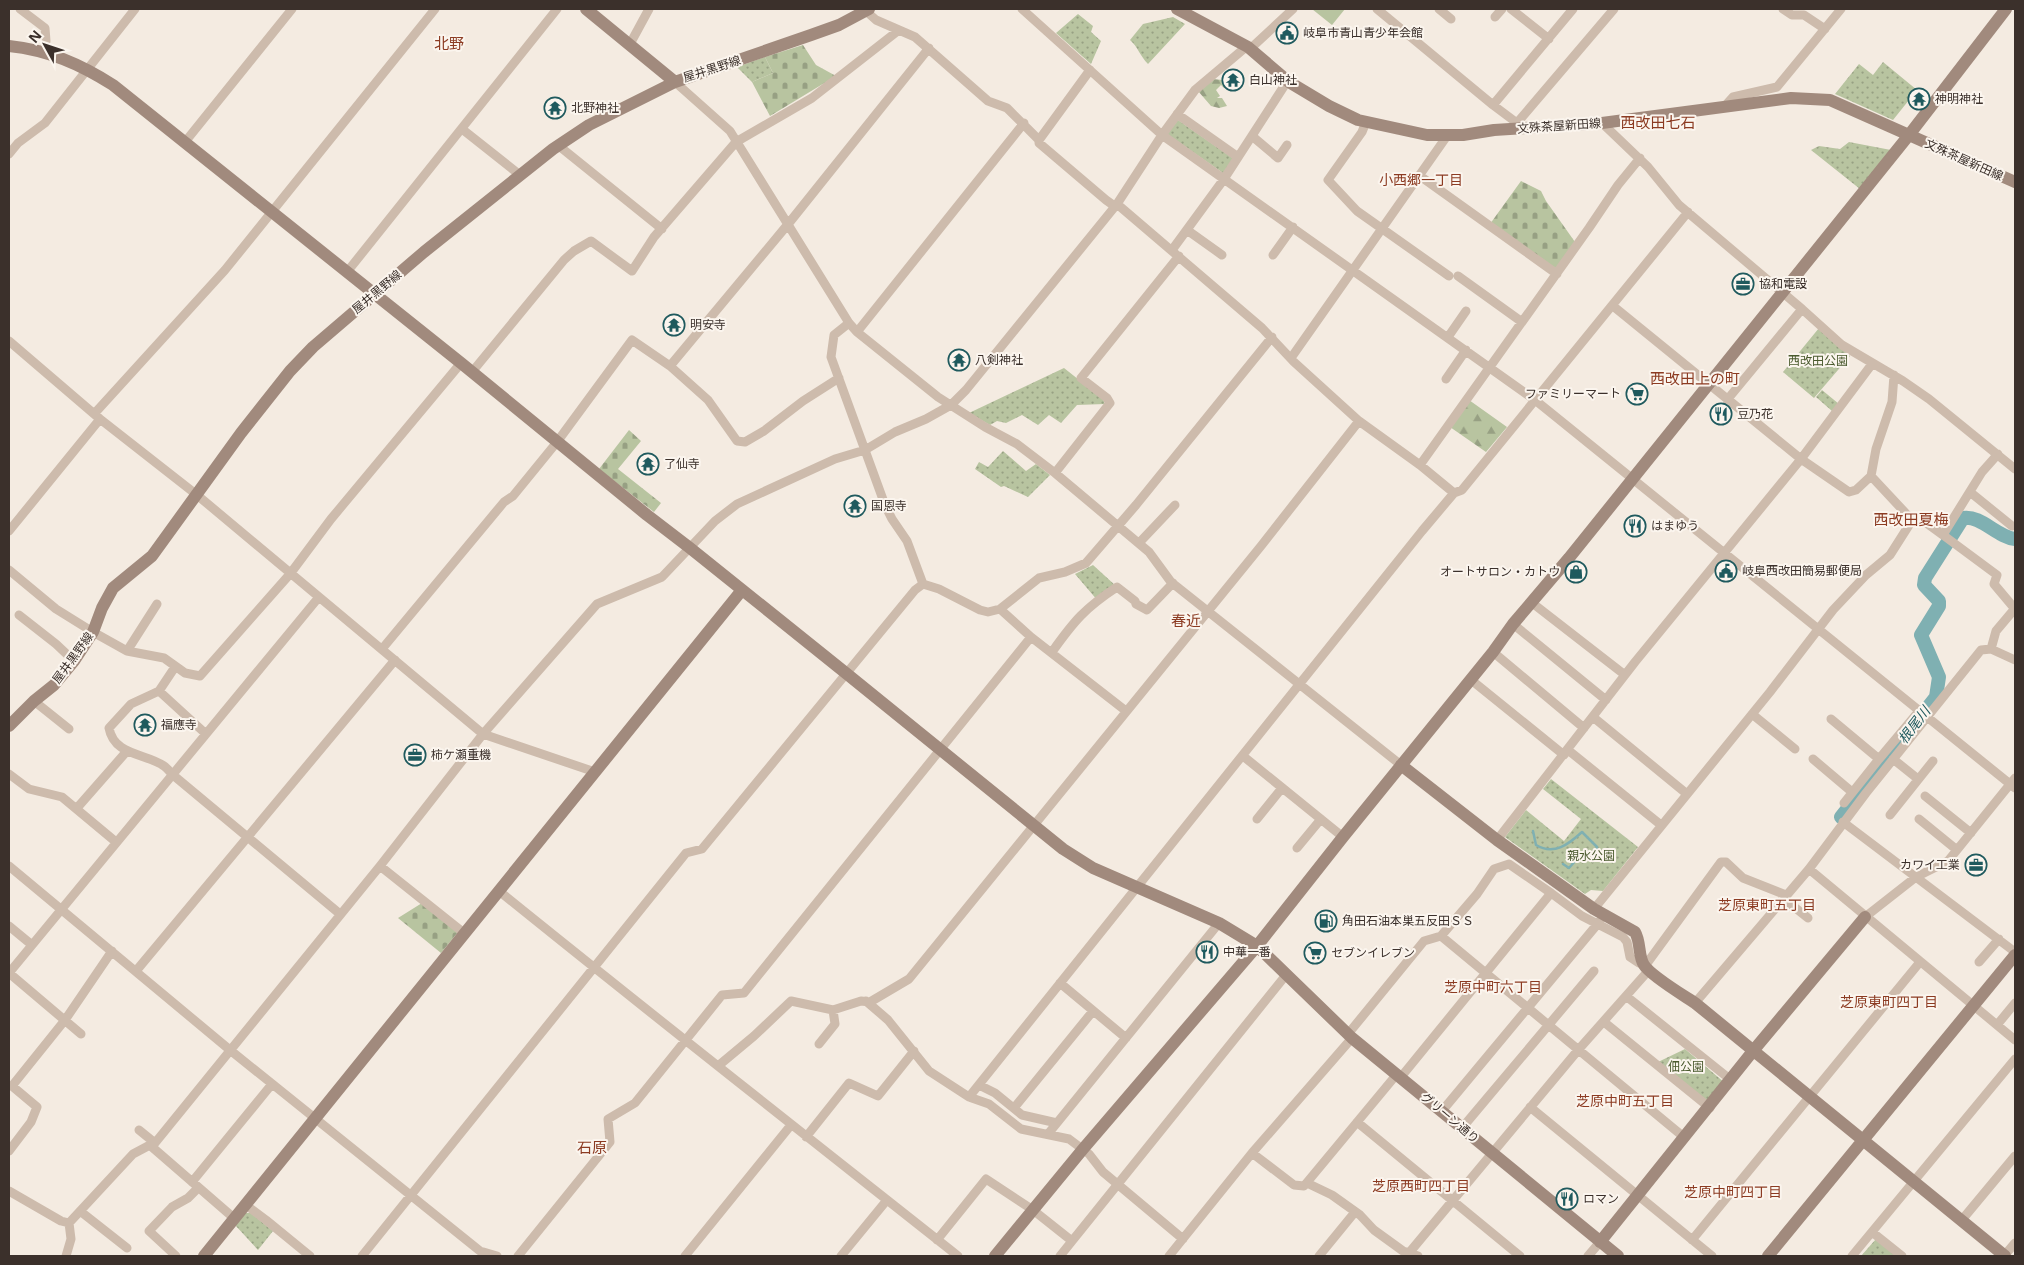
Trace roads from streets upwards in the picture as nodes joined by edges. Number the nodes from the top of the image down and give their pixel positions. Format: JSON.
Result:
{"nodes":[{"id":1,"x":20,"y":9,"type":"edge"},
{"id":2,"x":135,"y":9,"type":"edge"},
{"id":3,"x":292,"y":9,"type":"edge"},
{"id":4,"x":435,"y":9,"type":"edge"},
{"id":5,"x":558,"y":9,"type":"edge"},
{"id":6,"x":586,"y":9,"type":"edge"},
{"id":7,"x":649,"y":9,"type":"edge"},
{"id":8,"x":1022,"y":9,"type":"edge"},
{"id":9,"x":1177,"y":9,"type":"edge"},
{"id":10,"x":1293,"y":9,"type":"edge"},
{"id":11,"x":1377,"y":9,"type":"edge"},
{"id":12,"x":1439,"y":9,"type":"edge"},
{"id":13,"x":1502,"y":9,"type":"edge"},
{"id":14,"x":1511,"y":9,"type":"edge"},
{"id":15,"x":1573,"y":9,"type":"edge"},
{"id":16,"x":1614,"y":9,"type":"edge"},
{"id":17,"x":1783,"y":9,"type":"edge"},
{"id":18,"x":1841,"y":9,"type":"edge"},
{"id":19,"x":2006,"y":9,"type":"edge"},
{"id":20,"x":868,"y":10,"type":"edge"},
{"id":21,"x":1495,"y":17,"type":"dead end"},
{"id":22,"x":1451,"y":19,"type":"dead end"},
{"id":23,"x":1825,"y":29,"type":"junction"},
{"id":24,"x":899,"y":30,"type":"junction"},
{"id":25,"x":1549,"y":39,"type":"junction"},
{"id":26,"x":630,"y":44,"type":"junction"},
{"id":27,"x":9,"y":46,"type":"edge"},
{"id":28,"x":929,"y":48,"type":"junction"},
{"id":29,"x":1248,"y":48,"type":"junction"},
{"id":30,"x":44,"y":52,"type":"junction"},
{"id":31,"x":88,"y":69,"type":"junction"},
{"id":32,"x":1090,"y":70,"type":"junction"},
{"id":33,"x":1288,"y":80,"type":"junction"},
{"id":34,"x":674,"y":82,"type":"junction"},
{"id":35,"x":1492,"y":106,"type":"junction"},
{"id":36,"x":1724,"y":107,"type":"junction"},
{"id":37,"x":1176,"y":114,"type":"junction"},
{"id":38,"x":1366,"y":122,"type":"junction"},
{"id":39,"x":1024,"y":123,"type":"junction"},
{"id":40,"x":1602,"y":123,"type":"junction"},
{"id":41,"x":1516,"y":126,"type":"junction"},
{"id":42,"x":462,"y":129,"type":"junction"},
{"id":43,"x":1162,"y":135,"type":"junction"},
{"id":44,"x":1909,"y":135,"type":"junction"},
{"id":45,"x":1252,"y":136,"type":"junction"},
{"id":46,"x":1447,"y":136,"type":"junction"},
{"id":47,"x":1039,"y":140,"type":"junction"},
{"id":48,"x":185,"y":142,"type":"junction"},
{"id":49,"x":736,"y":142,"type":"junction"},
{"id":50,"x":1287,"y":145,"type":"dead end"},
{"id":51,"x":559,"y":146,"type":"junction"},
{"id":52,"x":9,"y":154,"type":"edge"},
{"id":53,"x":1238,"y":157,"type":"junction"},
{"id":54,"x":1640,"y":158,"type":"junction"},
{"id":55,"x":520,"y":175,"type":"junction"},
{"id":56,"x":1420,"y":176,"type":"junction"},
{"id":57,"x":1224,"y":179,"type":"junction"},
{"id":58,"x":2015,"y":182,"type":"edge"},
{"id":59,"x":1117,"y":204,"type":"junction"},
{"id":60,"x":272,"y":212,"type":"junction"},
{"id":61,"x":1688,"y":212,"type":"junction"},
{"id":62,"x":789,"y":223,"type":"junction"},
{"id":63,"x":1294,"y":227,"type":"junction"},
{"id":64,"x":662,"y":229,"type":"junction"},
{"id":65,"x":1187,"y":230,"type":"junction"},
{"id":66,"x":1382,"y":230,"type":"junction"},
{"id":67,"x":1176,"y":253,"type":"junction"},
{"id":68,"x":1222,"y":255,"type":"dead end"},
{"id":69,"x":1273,"y":255,"type":"dead end"},
{"id":70,"x":1354,"y":270,"type":"junction"},
{"id":71,"x":347,"y":272,"type":"junction"},
{"id":72,"x":1557,"y":274,"type":"junction"},
{"id":73,"x":1782,"y":293,"type":"junction"},
{"id":74,"x":374,"y":294,"type":"junction"},
{"id":75,"x":1613,"y":306,"type":"junction"},
{"id":76,"x":1802,"y":309,"type":"junction"},
{"id":77,"x":1466,"y":311,"type":"dead end"},
{"id":78,"x":1522,"y":322,"type":"junction"},
{"id":79,"x":849,"y":323,"type":"junction"},
{"id":80,"x":856,"y":332,"type":"junction"},
{"id":81,"x":1272,"y":337,"type":"junction"},
{"id":82,"x":1448,"y":337,"type":"junction"},
{"id":83,"x":9,"y":341,"type":"edge"},
{"id":84,"x":1466,"y":350,"type":"junction"},
{"id":85,"x":1291,"y":358,"type":"junction"},
{"id":86,"x":461,"y":363,"type":"junction"},
{"id":87,"x":1872,"y":364,"type":"junction"},
{"id":88,"x":670,"y":366,"type":"junction"},
{"id":89,"x":1490,"y":367,"type":"junction"},
{"id":90,"x":472,"y":372,"type":"junction"},
{"id":91,"x":1894,"y":376,"type":"junction"},
{"id":92,"x":839,"y":378,"type":"junction"},
{"id":93,"x":1446,"y":378,"type":"dead end"},
{"id":94,"x":1708,"y":384,"type":"junction"},
{"id":95,"x":1535,"y":400,"type":"junction"},
{"id":96,"x":1727,"y":400,"type":"junction"},
{"id":97,"x":951,"y":405,"type":"junction"},
{"id":98,"x":97,"y":416,"type":"junction"},
{"id":99,"x":1358,"y":421,"type":"junction"},
{"id":100,"x":557,"y":442,"type":"junction"},
{"id":101,"x":865,"y":450,"type":"junction"},
{"id":102,"x":1998,"y":454,"type":"junction"},
{"id":103,"x":1801,"y":459,"type":"junction"},
{"id":104,"x":1420,"y":465,"type":"junction"},
{"id":105,"x":2015,"y":469,"type":"edge"},
{"id":106,"x":1055,"y":473,"type":"junction"},
{"id":107,"x":1871,"y":476,"type":"junction"},
{"id":108,"x":1632,"y":479,"type":"junction"},
{"id":109,"x":1970,"y":492,"type":"junction"},
{"id":110,"x":1454,"y":493,"type":"junction"},
{"id":111,"x":196,"y":495,"type":"junction"},
{"id":112,"x":1175,"y":505,"type":"dead end"},
{"id":113,"x":1913,"y":521,"type":"junction"},
{"id":114,"x":1119,"y":525,"type":"junction"},
{"id":115,"x":2012,"y":526,"type":"dead end"},
{"id":116,"x":9,"y":531,"type":"edge"},
{"id":117,"x":1943,"y":534,"type":"junction"},
{"id":118,"x":1139,"y":543,"type":"junction"},
{"id":119,"x":690,"y":548,"type":"junction"},
{"id":120,"x":1725,"y":554,"type":"junction"},
{"id":121,"x":9,"y":570,"type":"edge"},
{"id":122,"x":290,"y":574,"type":"junction"},
{"id":123,"x":1173,"y":583,"type":"junction"},
{"id":124,"x":923,"y":584,"type":"junction"},
{"id":125,"x":742,"y":590,"type":"junction"},
{"id":126,"x":319,"y":597,"type":"junction"},
{"id":127,"x":1531,"y":602,"type":"junction"},
{"id":128,"x":157,"y":604,"type":"dead end"},
{"id":129,"x":1000,"y":608,"type":"junction"},
{"id":130,"x":1208,"y":610,"type":"junction"},
{"id":131,"x":2015,"y":610,"type":"edge"},
{"id":132,"x":19,"y":615,"type":"dead end"},
{"id":133,"x":1513,"y":624,"type":"junction"},
{"id":134,"x":1819,"y":630,"type":"junction"},
{"id":135,"x":93,"y":632,"type":"junction"},
{"id":136,"x":1031,"y":637,"type":"junction"},
{"id":137,"x":1990,"y":648,"type":"junction"},
{"id":138,"x":382,"y":649,"type":"junction"},
{"id":139,"x":127,"y":651,"type":"junction"},
{"id":140,"x":1052,"y":652,"type":"junction"},
{"id":141,"x":1493,"y":652,"type":"junction"},
{"id":142,"x":395,"y":660,"type":"junction"},
{"id":143,"x":2015,"y":660,"type":"edge"},
{"id":144,"x":74,"y":661,"type":"junction"},
{"id":145,"x":175,"y":667,"type":"junction"},
{"id":146,"x":847,"y":674,"type":"junction"},
{"id":147,"x":1625,"y":675,"type":"junction"},
{"id":148,"x":1470,"y":679,"type":"junction"},
{"id":149,"x":1300,"y":686,"type":"junction"},
{"id":150,"x":159,"y":691,"type":"junction"},
{"id":151,"x":1606,"y":700,"type":"junction"},
{"id":152,"x":34,"y":701,"type":"junction"},
{"id":153,"x":1920,"y":710,"type":"junction"},
{"id":154,"x":1126,"y":711,"type":"junction"},
{"id":155,"x":1752,"y":714,"type":"junction"},
{"id":156,"x":1593,"y":717,"type":"junction"},
{"id":157,"x":1928,"y":717,"type":"junction"},
{"id":158,"x":1832,"y":719,"type":"dead end"},
{"id":159,"x":9,"y":726,"type":"edge"},
{"id":160,"x":1584,"y":728,"type":"junction"},
{"id":161,"x":69,"y":729,"type":"dead end"},
{"id":162,"x":206,"y":734,"type":"junction"},
{"id":163,"x":483,"y":734,"type":"junction"},
{"id":164,"x":1795,"y":749,"type":"dead end"},
{"id":165,"x":940,"y":750,"type":"junction"},
{"id":166,"x":126,"y":752,"type":"junction"},
{"id":167,"x":1566,"y":753,"type":"junction"},
{"id":168,"x":1243,"y":756,"type":"junction"},
{"id":169,"x":1813,"y":759,"type":"dead end"},
{"id":170,"x":1879,"y":759,"type":"junction"},
{"id":171,"x":1893,"y":759,"type":"junction"},
{"id":172,"x":1933,"y":761,"type":"dead end"},
{"id":173,"x":1401,"y":765,"type":"junction"},
{"id":174,"x":595,"y":772,"type":"junction"},
{"id":175,"x":9,"y":774,"type":"edge"},
{"id":176,"x":172,"y":775,"type":"junction"},
{"id":177,"x":1918,"y":779,"type":"junction"},
{"id":178,"x":2014,"y":783,"type":"edge"},
{"id":179,"x":1282,"y":788,"type":"junction"},
{"id":180,"x":1852,"y":792,"type":"junction"},
{"id":181,"x":1687,"y":794,"type":"junction"},
{"id":182,"x":1925,"y":796,"type":"dead end"},
{"id":183,"x":1844,"y":803,"type":"dead end"},
{"id":184,"x":77,"y":808,"type":"junction"},
{"id":185,"x":1890,"y":815,"type":"dead end"},
{"id":186,"x":1321,"y":818,"type":"junction"},
{"id":187,"x":1256,"y":819,"type":"dead end"},
{"id":188,"x":1919,"y":819,"type":"dead end"},
{"id":189,"x":1843,"y":822,"type":"junction"},
{"id":190,"x":1661,"y":825,"type":"junction"},
{"id":191,"x":1033,"y":827,"type":"junction"},
{"id":192,"x":1971,"y":833,"type":"junction"},
{"id":193,"x":1343,"y":836,"type":"junction"},
{"id":194,"x":248,"y":837,"type":"junction"},
{"id":195,"x":1497,"y":840,"type":"junction"},
{"id":196,"x":116,"y":842,"type":"junction"},
{"id":197,"x":1297,"y":848,"type":"dead end"},
{"id":198,"x":1957,"y":850,"type":"junction"},
{"id":199,"x":9,"y":866,"type":"edge"},
{"id":200,"x":380,"y":866,"type":"junction"},
{"id":201,"x":1810,"y":869,"type":"junction"},
{"id":202,"x":1916,"y":877,"type":"junction"},
{"id":203,"x":1138,"y":888,"type":"junction"},
{"id":204,"x":500,"y":891,"type":"junction"},
{"id":205,"x":1551,"y":893,"type":"junction"},
{"id":206,"x":1784,"y":897,"type":"junction"},
{"id":207,"x":61,"y":910,"type":"junction"},
{"id":208,"x":340,"y":914,"type":"junction"},
{"id":209,"x":1598,"y":916,"type":"junction"},
{"id":210,"x":1865,"y":917,"type":"junction"},
{"id":211,"x":1808,"y":918,"type":"dead end"},
{"id":212,"x":1219,"y":923,"type":"junction"},
{"id":213,"x":9,"y":926,"type":"edge"},
{"id":214,"x":464,"y":933,"type":"junction"},
{"id":215,"x":1441,"y":936,"type":"junction"},
{"id":216,"x":1999,"y":940,"type":"junction"},
{"id":217,"x":32,"y":945,"type":"junction"},
{"id":218,"x":1257,"y":946,"type":"junction"},
{"id":219,"x":112,"y":951,"type":"junction"},
{"id":220,"x":2015,"y":954,"type":"edge"},
{"id":221,"x":1920,"y":962,"type":"junction"},
{"id":222,"x":1979,"y":962,"type":"dead end"},
{"id":223,"x":1645,"y":966,"type":"junction"},
{"id":224,"x":594,"y":968,"type":"junction"},
{"id":225,"x":136,"y":971,"type":"junction"},
{"id":226,"x":1594,"y":971,"type":"dead end"},
{"id":227,"x":9,"y":973,"type":"edge"},
{"id":228,"x":1487,"y":974,"type":"junction"},
{"id":229,"x":1286,"y":975,"type":"junction"},
{"id":230,"x":1060,"y":983,"type":"junction"},
{"id":231,"x":1626,"y":996,"type":"junction"},
{"id":232,"x":866,"y":1001,"type":"junction"},
{"id":233,"x":1695,"y":1003,"type":"junction"},
{"id":234,"x":2015,"y":1003,"type":"edge"},
{"id":235,"x":1974,"y":1006,"type":"junction"},
{"id":236,"x":1528,"y":1008,"type":"junction"},
{"id":237,"x":833,"y":1010,"type":"junction"},
{"id":238,"x":1093,"y":1010,"type":"junction"},
{"id":239,"x":65,"y":1020,"type":"junction"},
{"id":240,"x":1604,"y":1022,"type":"junction"},
{"id":241,"x":1550,"y":1026,"type":"junction"},
{"id":242,"x":1997,"y":1026,"type":"junction"},
{"id":243,"x":81,"y":1034,"type":"dead end"},
{"id":244,"x":1350,"y":1036,"type":"junction"},
{"id":245,"x":1126,"y":1038,"type":"junction"},
{"id":246,"x":685,"y":1040,"type":"junction"},
{"id":247,"x":2015,"y":1040,"type":"edge"},
{"id":248,"x":819,"y":1044,"type":"dead end"},
{"id":249,"x":1579,"y":1049,"type":"junction"},
{"id":250,"x":230,"y":1050,"type":"junction"},
{"id":251,"x":914,"y":1051,"type":"junction"},
{"id":252,"x":1754,"y":1051,"type":"junction"},
{"id":253,"x":2015,"y":1058,"type":"edge"},
{"id":254,"x":718,"y":1066,"type":"junction"},
{"id":255,"x":1399,"y":1076,"type":"junction"},
{"id":256,"x":1731,"y":1080,"type":"junction"},
{"id":257,"x":272,"y":1084,"type":"junction"},
{"id":258,"x":979,"y":1085,"type":"junction"},
{"id":259,"x":969,"y":1096,"type":"junction"},
{"id":260,"x":1808,"y":1096,"type":"junction"},
{"id":261,"x":1530,"y":1107,"type":"junction"},
{"id":262,"x":1014,"y":1108,"type":"junction"},
{"id":263,"x":1710,"y":1108,"type":"junction"},
{"id":264,"x":1442,"y":1111,"type":"junction"},
{"id":265,"x":315,"y":1118,"type":"junction"},
{"id":266,"x":1357,"y":1122,"type":"junction"},
{"id":267,"x":1057,"y":1124,"type":"junction"},
{"id":268,"x":791,"y":1125,"type":"junction"},
{"id":269,"x":1462,"y":1128,"type":"junction"},
{"id":270,"x":139,"y":1130,"type":"dead end"},
{"id":271,"x":1048,"y":1134,"type":"junction"},
{"id":272,"x":806,"y":1137,"type":"junction"},
{"id":273,"x":1685,"y":1138,"type":"junction"},
{"id":274,"x":1864,"y":1140,"type":"junction"},
{"id":275,"x":153,"y":1145,"type":"junction"},
{"id":276,"x":1083,"y":1149,"type":"junction"},
{"id":277,"x":9,"y":1151,"type":"edge"},
{"id":278,"x":1492,"y":1152,"type":"junction"},
{"id":279,"x":1252,"y":1153,"type":"junction"},
{"id":280,"x":2015,"y":1156,"type":"edge"},
{"id":281,"x":1913,"y":1182,"type":"junction"},
{"id":282,"x":1307,"y":1183,"type":"junction"},
{"id":283,"x":1118,"y":1184,"type":"junction"},
{"id":284,"x":195,"y":1185,"type":"junction"},
{"id":285,"x":9,"y":1191,"type":"edge"},
{"id":286,"x":411,"y":1195,"type":"junction"},
{"id":287,"x":1639,"y":1196,"type":"junction"},
{"id":288,"x":887,"y":1200,"type":"junction"},
{"id":289,"x":1452,"y":1200,"type":"junction"},
{"id":290,"x":246,"y":1205,"type":"junction"},
{"id":291,"x":80,"y":1210,"type":"junction"},
{"id":292,"x":1033,"y":1210,"type":"junction"},
{"id":293,"x":1355,"y":1212,"type":"junction"},
{"id":294,"x":235,"y":1219,"type":"junction"},
{"id":295,"x":1962,"y":1221,"type":"junction"},
{"id":296,"x":69,"y":1223,"type":"junction"},
{"id":297,"x":1872,"y":1232,"type":"junction"},
{"id":298,"x":1182,"y":1239,"type":"junction"},
{"id":299,"x":937,"y":1240,"type":"junction"},
{"id":300,"x":1692,"y":1240,"type":"junction"},
{"id":301,"x":1072,"y":1241,"type":"junction"},
{"id":302,"x":1600,"y":1242,"type":"junction"},
{"id":303,"x":2015,"y":1243,"type":"edge"},
{"id":304,"x":127,"y":1248,"type":"dead end"},
{"id":305,"x":478,"y":1254,"type":"edge"},
{"id":306,"x":1413,"y":1254,"type":"edge"},
{"id":307,"x":66,"y":1256,"type":"edge"},
{"id":308,"x":176,"y":1256,"type":"edge"},
{"id":309,"x":204,"y":1256,"type":"edge"},
{"id":310,"x":310,"y":1256,"type":"edge"},
{"id":311,"x":362,"y":1256,"type":"edge"},
{"id":312,"x":496,"y":1256,"type":"edge"},
{"id":313,"x":518,"y":1256,"type":"edge"},
{"id":314,"x":685,"y":1256,"type":"edge"},
{"id":315,"x":841,"y":1256,"type":"edge"},
{"id":316,"x":958,"y":1256,"type":"edge"},
{"id":317,"x":994,"y":1256,"type":"edge"},
{"id":318,"x":1060,"y":1256,"type":"edge"},
{"id":319,"x":1169,"y":1256,"type":"edge"},
{"id":320,"x":1320,"y":1256,"type":"edge"},
{"id":321,"x":1520,"y":1256,"type":"edge"},
{"id":322,"x":1588,"y":1256,"type":"edge"},
{"id":323,"x":1618,"y":1256,"type":"edge"},
{"id":324,"x":1712,"y":1256,"type":"edge"},
{"id":325,"x":1768,"y":1256,"type":"edge"},
{"id":326,"x":1852,"y":1256,"type":"edge"},
{"id":327,"x":1902,"y":1256,"type":"edge"},
{"id":328,"x":2005,"y":1256,"type":"edge"}],
"edges":[{"from":1,"to":30,"type":"street"},
{"from":2,"to":31,"type":"street"},
{"from":3,"to":48,"type":"street"},
{"from":4,"to":60,"type":"street"},
{"from":5,"to":42,"type":"street"},
{"from":6,"to":26,"type":"street"},
{"from":7,"to":26,"type":"street"},
{"from":8,"to":32,"type":"street"},
{"from":9,"to":29,"type":"street","name":"文殊茶屋新田線"},
{"from":10,"to":29,"type":"street"},
{"from":11,"to":35,"type":"street"},
{"from":12,"to":22,"type":"street"},
{"from":13,"to":21,"type":"street"},
{"from":14,"to":25,"type":"street"},
{"from":15,"to":25,"type":"street"},
{"from":16,"to":41,"type":"street"},
{"from":17,"to":23,"type":"street"},
{"from":18,"to":23,"type":"street"},
{"from":19,"to":44,"type":"street"},
{"from":20,"to":24,"type":"street"},
{"from":20,"to":34,"type":"street","name":"屋井黒野線"},
{"from":23,"to":36,"type":"street"},
{"from":24,"to":28,"type":"street"},
{"from":24,"to":49,"type":"street"},
{"from":25,"to":35,"type":"street"},
{"from":26,"to":34,"type":"street"},
{"from":27,"to":30,"type":"street","name":"グリーン通り"},
{"from":28,"to":39,"type":"street"},
{"from":28,"to":62,"type":"street"},
{"from":29,"to":33,"type":"street","name":"文殊茶屋新田線"},
{"from":29,"to":37,"type":"street"},
{"from":30,"to":31,"type":"street","name":"グリーン通り"},
{"from":31,"to":48,"type":"street","name":"グリーン通り"},
{"from":31,"to":52,"type":"street"},
{"from":32,"to":43,"type":"street"},
{"from":32,"to":47,"type":"street"},
{"from":33,"to":38,"type":"street","name":"文殊茶屋新田線"},
{"from":33,"to":45,"type":"street"},
{"from":34,"to":49,"type":"street"},
{"from":34,"to":51,"type":"street","name":"屋井黒野線"},
{"from":35,"to":41,"type":"street"},
{"from":36,"to":40,"type":"street","name":"文殊茶屋新田線"},
{"from":36,"to":44,"type":"street","name":"文殊茶屋新田線"},
{"from":37,"to":43,"type":"street"},
{"from":37,"to":53,"type":"street"},
{"from":38,"to":46,"type":"street","name":"文殊茶屋新田線"},
{"from":38,"to":66,"type":"street"},
{"from":39,"to":47,"type":"street"},
{"from":39,"to":80,"type":"street"},
{"from":40,"to":41,"type":"street","name":"文殊茶屋新田線"},
{"from":40,"to":54,"type":"street"},
{"from":41,"to":46,"type":"street","name":"文殊茶屋新田線"},
{"from":42,"to":55,"type":"street"},
{"from":42,"to":71,"type":"street"},
{"from":43,"to":57,"type":"street"},
{"from":43,"to":59,"type":"street"},
{"from":44,"to":58,"type":"street","name":"文殊茶屋新田線"},
{"from":44,"to":73,"type":"street"},
{"from":45,"to":50,"type":"street"},
{"from":45,"to":53,"type":"street"},
{"from":46,"to":56,"type":"street"},
{"from":47,"to":59,"type":"street"},
{"from":48,"to":60,"type":"street","name":"グリーン通り"},
{"from":49,"to":62,"type":"street"},
{"from":49,"to":64,"type":"street"},
{"from":51,"to":55,"type":"street","name":"屋井黒野線"},
{"from":51,"to":64,"type":"street"},
{"from":53,"to":57,"type":"street"},
{"from":54,"to":61,"type":"street"},
{"from":54,"to":72,"type":"street"},
{"from":55,"to":74,"type":"street","name":"屋井黒野線"},
{"from":56,"to":66,"type":"street"},
{"from":56,"to":72,"type":"street"},
{"from":57,"to":63,"type":"street"},
{"from":57,"to":65,"type":"street"},
{"from":59,"to":67,"type":"street"},
{"from":59,"to":97,"type":"street"},
{"from":60,"to":71,"type":"street","name":"グリーン通り"},
{"from":60,"to":98,"type":"street"},
{"from":61,"to":73,"type":"street"},
{"from":61,"to":75,"type":"street"},
{"from":62,"to":79,"type":"street"},
{"from":62,"to":88,"type":"street"},
{"from":63,"to":69,"type":"street"},
{"from":63,"to":70,"type":"street"},
{"from":64,"to":90,"type":"street"},
{"from":65,"to":67,"type":"street"},
{"from":65,"to":68,"type":"street"},
{"from":66,"to":70,"type":"street"},
{"from":66,"to":78,"type":"street"},
{"from":67,"to":81,"type":"street"},
{"from":67,"to":106,"type":"street"},
{"from":70,"to":82,"type":"street"},
{"from":70,"to":85,"type":"street"},
{"from":71,"to":74,"type":"street","name":"グリーン通り"},
{"from":72,"to":78,"type":"street"},
{"from":73,"to":76,"type":"street"},
{"from":73,"to":94,"type":"street"},
{"from":74,"to":86,"type":"street","name":"グリーン通り"},
{"from":74,"to":111,"type":"street","name":"屋井黒野線"},
{"from":75,"to":94,"type":"street"},
{"from":75,"to":95,"type":"street"},
{"from":76,"to":87,"type":"street"},
{"from":76,"to":96,"type":"street"},
{"from":77,"to":82,"type":"street"},
{"from":78,"to":89,"type":"street"},
{"from":79,"to":80,"type":"street"},
{"from":79,"to":92,"type":"street"},
{"from":80,"to":97,"type":"street"},
{"from":81,"to":85,"type":"street"},
{"from":81,"to":114,"type":"street"},
{"from":82,"to":84,"type":"street"},
{"from":83,"to":98,"type":"street"},
{"from":84,"to":89,"type":"street"},
{"from":84,"to":93,"type":"street"},
{"from":85,"to":99,"type":"street"},
{"from":86,"to":90,"type":"street","name":"グリーン通り"},
{"from":86,"to":122,"type":"street"},
{"from":87,"to":91,"type":"street"},
{"from":87,"to":103,"type":"street"},
{"from":88,"to":92,"type":"street"},
{"from":88,"to":100,"type":"street"},
{"from":89,"to":95,"type":"street"},
{"from":89,"to":104,"type":"street"},
{"from":90,"to":100,"type":"street","name":"グリーン通り"},
{"from":91,"to":102,"type":"street"},
{"from":91,"to":107,"type":"street"},
{"from":92,"to":101,"type":"street"},
{"from":94,"to":96,"type":"street"},
{"from":94,"to":108,"type":"street"},
{"from":95,"to":108,"type":"street"},
{"from":95,"to":110,"type":"street"},
{"from":96,"to":103,"type":"street"},
{"from":97,"to":101,"type":"street"},
{"from":97,"to":106,"type":"street"},
{"from":98,"to":111,"type":"street"},
{"from":98,"to":116,"type":"street"},
{"from":99,"to":104,"type":"street"},
{"from":99,"to":130,"type":"street"},
{"from":100,"to":119,"type":"street","name":"グリーン通り"},
{"from":100,"to":138,"type":"street"},
{"from":101,"to":119,"type":"street"},
{"from":101,"to":124,"type":"street"},
{"from":102,"to":105,"type":"street"},
{"from":102,"to":109,"type":"street"},
{"from":103,"to":107,"type":"street"},
{"from":103,"to":120,"type":"street"},
{"from":104,"to":110,"type":"street"},
{"from":106,"to":114,"type":"street"},
{"from":107,"to":113,"type":"street"},
{"from":108,"to":120,"type":"street"},
{"from":108,"to":127,"type":"street"},
{"from":109,"to":115,"type":"street"},
{"from":109,"to":117,"type":"street"},
{"from":110,"to":149,"type":"street"},
{"from":111,"to":122,"type":"street"},
{"from":111,"to":135,"type":"street","name":"屋井黒野線"},
{"from":112,"to":118,"type":"street"},
{"from":113,"to":117,"type":"street"},
{"from":113,"to":134,"type":"street"},
{"from":114,"to":118,"type":"street"},
{"from":114,"to":129,"type":"street"},
{"from":117,"to":131,"type":"street"},
{"from":118,"to":123,"type":"street"},
{"from":119,"to":125,"type":"street","name":"グリーン通り"},
{"from":119,"to":163,"type":"street"},
{"from":120,"to":134,"type":"street"},
{"from":120,"to":147,"type":"street"},
{"from":121,"to":135,"type":"street"},
{"from":122,"to":126,"type":"street"},
{"from":122,"to":145,"type":"street"},
{"from":123,"to":130,"type":"street"},
{"from":123,"to":140,"type":"street"},
{"from":124,"to":129,"type":"street"},
{"from":124,"to":146,"type":"street"},
{"from":125,"to":146,"type":"street","name":"グリーン通り"},
{"from":125,"to":174,"type":"street"},
{"from":126,"to":138,"type":"street"},
{"from":126,"to":162,"type":"street"},
{"from":127,"to":133,"type":"street"},
{"from":127,"to":147,"type":"street"},
{"from":128,"to":139,"type":"street"},
{"from":129,"to":136,"type":"street"},
{"from":130,"to":149,"type":"street"},
{"from":130,"to":154,"type":"street"},
{"from":131,"to":137,"type":"street"},
{"from":132,"to":144,"type":"street"},
{"from":133,"to":141,"type":"street"},
{"from":133,"to":151,"type":"street"},
{"from":134,"to":153,"type":"street"},
{"from":134,"to":155,"type":"street"},
{"from":135,"to":139,"type":"street"},
{"from":135,"to":144,"type":"street","name":"屋井黒野線"},
{"from":136,"to":140,"type":"street"},
{"from":136,"to":165,"type":"street"},
{"from":137,"to":143,"type":"street"},
{"from":137,"to":157,"type":"street"},
{"from":138,"to":142,"type":"street"},
{"from":139,"to":145,"type":"street"},
{"from":140,"to":154,"type":"street"},
{"from":141,"to":148,"type":"street"},
{"from":141,"to":160,"type":"street"},
{"from":142,"to":163,"type":"street"},
{"from":142,"to":194,"type":"street"},
{"from":144,"to":152,"type":"street","name":"屋井黒野線"},
{"from":145,"to":150,"type":"street"},
{"from":146,"to":165,"type":"street","name":"グリーン通り"},
{"from":146,"to":224,"type":"street"},
{"from":147,"to":151,"type":"street"},
{"from":148,"to":167,"type":"street"},
{"from":148,"to":173,"type":"street"},
{"from":149,"to":168,"type":"street"},
{"from":149,"to":173,"type":"street"},
{"from":150,"to":162,"type":"street"},
{"from":150,"to":166,"type":"street"},
{"from":151,"to":156,"type":"street"},
{"from":152,"to":159,"type":"street","name":"屋井黒野線"},
{"from":152,"to":161,"type":"street"},
{"from":153,"to":157,"type":"street"},
{"from":153,"to":170,"type":"street"},
{"from":154,"to":191,"type":"street"},
{"from":155,"to":164,"type":"street"},
{"from":155,"to":181,"type":"street"},
{"from":156,"to":160,"type":"street"},
{"from":156,"to":181,"type":"street"},
{"from":157,"to":171,"type":"street"},
{"from":157,"to":178,"type":"street"},
{"from":158,"to":170,"type":"street"},
{"from":160,"to":167,"type":"street"},
{"from":162,"to":176,"type":"street"},
{"from":163,"to":174,"type":"street"},
{"from":163,"to":200,"type":"street"},
{"from":165,"to":191,"type":"street","name":"グリーン通り"},
{"from":165,"to":246,"type":"street"},
{"from":166,"to":176,"type":"street"},
{"from":166,"to":184,"type":"street"},
{"from":167,"to":190,"type":"street"},
{"from":167,"to":195,"type":"street"},
{"from":168,"to":179,"type":"street"},
{"from":168,"to":203,"type":"street"},
{"from":169,"to":180,"type":"street"},
{"from":170,"to":180,"type":"street"},
{"from":171,"to":177,"type":"street"},
{"from":171,"to":189,"type":"street"},
{"from":172,"to":177,"type":"street"},
{"from":173,"to":193,"type":"street"},
{"from":173,"to":195,"type":"street"},
{"from":174,"to":204,"type":"street"},
{"from":175,"to":184,"type":"street"},
{"from":176,"to":194,"type":"street"},
{"from":176,"to":196,"type":"street"},
{"from":177,"to":185,"type":"street"},
{"from":178,"to":192,"type":"street"},
{"from":179,"to":186,"type":"street"},
{"from":179,"to":187,"type":"street"},
{"from":180,"to":183,"type":"street"},
{"from":181,"to":190,"type":"street"},
{"from":182,"to":192,"type":"street"},
{"from":184,"to":196,"type":"street"},
{"from":186,"to":193,"type":"street"},
{"from":186,"to":197,"type":"street"},
{"from":188,"to":198,"type":"street"},
{"from":189,"to":201,"type":"street"},
{"from":189,"to":202,"type":"street"},
{"from":190,"to":209,"type":"street"},
{"from":191,"to":203,"type":"street","name":"グリーン通り"},
{"from":191,"to":232,"type":"street"},
{"from":192,"to":198,"type":"street"},
{"from":193,"to":218,"type":"street"},
{"from":194,"to":208,"type":"street"},
{"from":194,"to":225,"type":"street"},
{"from":195,"to":209,"type":"street"},
{"from":196,"to":207,"type":"street"},
{"from":198,"to":202,"type":"street"},
{"from":199,"to":207,"type":"street"},
{"from":200,"to":208,"type":"street"},
{"from":200,"to":214,"type":"street"},
{"from":201,"to":206,"type":"street"},
{"from":201,"to":210,"type":"street"},
{"from":202,"to":210,"type":"street"},
{"from":202,"to":216,"type":"street"},
{"from":203,"to":212,"type":"street","name":"グリーン通り"},
{"from":203,"to":230,"type":"street"},
{"from":204,"to":214,"type":"street"},
{"from":204,"to":224,"type":"street"},
{"from":205,"to":209,"type":"street"},
{"from":205,"to":215,"type":"street"},
{"from":205,"to":228,"type":"street"},
{"from":206,"to":211,"type":"street"},
{"from":206,"to":223,"type":"street"},
{"from":206,"to":233,"type":"street"},
{"from":207,"to":217,"type":"street"},
{"from":207,"to":219,"type":"street"},
{"from":208,"to":250,"type":"street"},
{"from":209,"to":223,"type":"street"},
{"from":209,"to":236,"type":"street"},
{"from":210,"to":221,"type":"street"},
{"from":210,"to":252,"type":"street"},
{"from":212,"to":218,"type":"street","name":"グリーン通り"},
{"from":212,"to":245,"type":"street"},
{"from":213,"to":217,"type":"street"},
{"from":214,"to":265,"type":"street"},
{"from":215,"to":228,"type":"street"},
{"from":215,"to":244,"type":"street"},
{"from":216,"to":220,"type":"street"},
{"from":216,"to":222,"type":"street"},
{"from":217,"to":227,"type":"street"},
{"from":218,"to":229,"type":"street","name":"グリーン通り"},
{"from":218,"to":276,"type":"street"},
{"from":219,"to":225,"type":"street"},
{"from":219,"to":239,"type":"street"},
{"from":220,"to":235,"type":"street"},
{"from":221,"to":235,"type":"street"},
{"from":221,"to":260,"type":"street"},
{"from":223,"to":231,"type":"street"},
{"from":223,"to":233,"type":"street"},
{"from":224,"to":246,"type":"street"},
{"from":224,"to":286,"type":"street"},
{"from":225,"to":250,"type":"street"},
{"from":226,"to":241,"type":"street"},
{"from":227,"to":239,"type":"street"},
{"from":228,"to":236,"type":"street"},
{"from":228,"to":255,"type":"street"},
{"from":229,"to":244,"type":"street","name":"グリーン通り"},
{"from":229,"to":283,"type":"street"},
{"from":230,"to":238,"type":"street"},
{"from":230,"to":258,"type":"street"},
{"from":231,"to":240,"type":"street"},
{"from":231,"to":256,"type":"street"},
{"from":232,"to":237,"type":"street"},
{"from":232,"to":251,"type":"street"},
{"from":233,"to":252,"type":"street"},
{"from":234,"to":242,"type":"street"},
{"from":235,"to":242,"type":"street"},
{"from":235,"to":274,"type":"street"},
{"from":236,"to":241,"type":"street"},
{"from":236,"to":264,"type":"street"},
{"from":237,"to":248,"type":"street"},
{"from":237,"to":254,"type":"street"},
{"from":238,"to":245,"type":"street"},
{"from":238,"to":262,"type":"street"},
{"from":239,"to":243,"type":"street"},
{"from":239,"to":277,"type":"street"},
{"from":240,"to":249,"type":"street"},
{"from":240,"to":263,"type":"street"},
{"from":241,"to":249,"type":"street"},
{"from":241,"to":269,"type":"street"},
{"from":242,"to":247,"type":"street"},
{"from":244,"to":255,"type":"street","name":"グリーン通り"},
{"from":244,"to":279,"type":"street"},
{"from":245,"to":267,"type":"street"},
{"from":246,"to":254,"type":"street"},
{"from":246,"to":313,"type":"street"},
{"from":249,"to":261,"type":"street"},
{"from":249,"to":273,"type":"street"},
{"from":250,"to":257,"type":"street"},
{"from":250,"to":275,"type":"street"},
{"from":251,"to":259,"type":"street"},
{"from":251,"to":272,"type":"street"},
{"from":252,"to":256,"type":"street"},
{"from":252,"to":260,"type":"street"},
{"from":253,"to":281,"type":"street"},
{"from":254,"to":268,"type":"street"},
{"from":255,"to":264,"type":"street","name":"グリーン通り"},
{"from":255,"to":266,"type":"street"},
{"from":256,"to":263,"type":"street"},
{"from":257,"to":265,"type":"street"},
{"from":257,"to":284,"type":"street"},
{"from":258,"to":259,"type":"street"},
{"from":258,"to":262,"type":"street"},
{"from":259,"to":271,"type":"street"},
{"from":260,"to":274,"type":"street"},
{"from":260,"to":300,"type":"street"},
{"from":261,"to":278,"type":"street"},
{"from":261,"to":287,"type":"street"},
{"from":262,"to":267,"type":"street"},
{"from":263,"to":273,"type":"street"},
{"from":264,"to":269,"type":"street","name":"グリーン通り"},
{"from":265,"to":286,"type":"street"},
{"from":265,"to":290,"type":"street"},
{"from":266,"to":282,"type":"street"},
{"from":266,"to":289,"type":"street"},
{"from":267,"to":271,"type":"street"},
{"from":268,"to":272,"type":"street"},
{"from":268,"to":314,"type":"street"},
{"from":269,"to":278,"type":"street","name":"グリーン通り"},
{"from":270,"to":275,"type":"street"},
{"from":271,"to":276,"type":"street"},
{"from":272,"to":288,"type":"street"},
{"from":273,"to":287,"type":"street"},
{"from":274,"to":281,"type":"street"},
{"from":274,"to":325,"type":"street"},
{"from":275,"to":284,"type":"street"},
{"from":275,"to":291,"type":"street"},
{"from":276,"to":283,"type":"street"},
{"from":276,"to":292,"type":"street"},
{"from":278,"to":289,"type":"street"},
{"from":278,"to":302,"type":"street","name":"グリーン通り"},
{"from":279,"to":282,"type":"street"},
{"from":279,"to":298,"type":"street"},
{"from":280,"to":295,"type":"street"},
{"from":281,"to":295,"type":"street"},
{"from":281,"to":297,"type":"street"},
{"from":282,"to":293,"type":"street"},
{"from":283,"to":298,"type":"street"},
{"from":283,"to":301,"type":"street"},
{"from":284,"to":294,"type":"street"},
{"from":284,"to":308,"type":"street"},
{"from":285,"to":296,"type":"street"},
{"from":286,"to":305,"type":"street"},
{"from":286,"to":311,"type":"street"},
{"from":287,"to":300,"type":"street"},
{"from":287,"to":302,"type":"street"},
{"from":288,"to":299,"type":"street"},
{"from":288,"to":315,"type":"street"},
{"from":289,"to":306,"type":"street"},
{"from":289,"to":321,"type":"street"},
{"from":290,"to":294,"type":"street"},
{"from":290,"to":310,"type":"street"},
{"from":291,"to":296,"type":"street"},
{"from":291,"to":304,"type":"street"},
{"from":292,"to":299,"type":"street"},
{"from":292,"to":301,"type":"street"},
{"from":292,"to":317,"type":"street"},
{"from":293,"to":306,"type":"street"},
{"from":293,"to":320,"type":"street"},
{"from":294,"to":309,"type":"street"},
{"from":295,"to":328,"type":"street"},
{"from":296,"to":307,"type":"street"},
{"from":297,"to":326,"type":"street"},
{"from":297,"to":327,"type":"street"},
{"from":298,"to":319,"type":"street"},
{"from":299,"to":316,"type":"street"},
{"from":300,"to":324,"type":"street"},
{"from":301,"to":318,"type":"street"},
{"from":302,"to":322,"type":"street"},
{"from":302,"to":323,"type":"street","name":"グリーン通り"},
{"from":303,"to":328,"type":"street"},
{"from":305,"to":312,"type":"street"}]}
